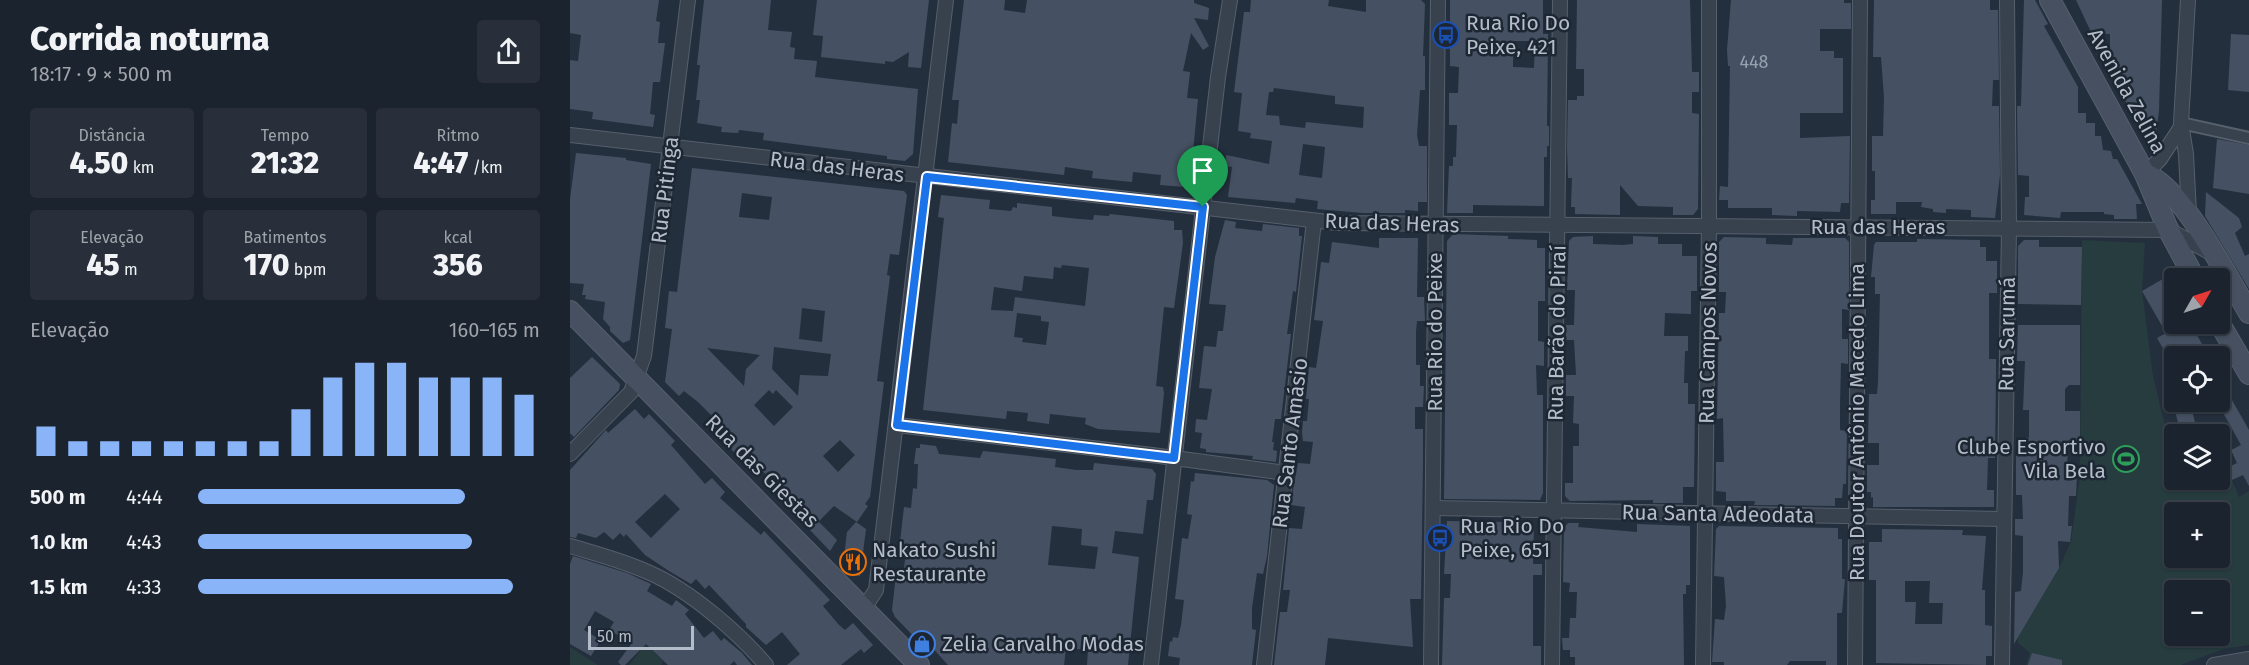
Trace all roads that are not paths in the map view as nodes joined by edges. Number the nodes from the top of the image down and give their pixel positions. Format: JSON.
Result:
{"nodes":[{"id":1,"x":688,"y":0,"type":"edge"},
{"id":2,"x":946,"y":0,"type":"edge"},
{"id":3,"x":1230,"y":0,"type":"edge"},
{"id":4,"x":1438,"y":0,"type":"edge"},
{"id":5,"x":1560,"y":0,"type":"edge"},
{"id":6,"x":1709,"y":0,"type":"edge"},
{"id":7,"x":1860,"y":0,"type":"edge"},
{"id":8,"x":2050,"y":0,"type":"edge"},
{"id":9,"x":2188,"y":0,"type":"edge"},
{"id":10,"x":2010,"y":1,"type":"edge"},
{"id":11,"x":2181,"y":125,"type":"junction"},
{"id":12,"x":570,"y":135,"type":"edge"},
{"id":13,"x":2249,"y":138,"type":"edge"},
{"id":14,"x":670,"y":147,"type":"junction"},
{"id":15,"x":2145,"y":174,"type":"junction"},
{"id":16,"x":927,"y":177,"type":"junction"},
{"id":17,"x":1203,"y":207,"type":"junction"},
{"id":18,"x":2190,"y":216,"type":"junction"},
{"id":19,"x":1314,"y":220,"type":"junction"},
{"id":20,"x":1436,"y":225,"type":"junction"},
{"id":21,"x":1558,"y":226,"type":"junction"},
{"id":22,"x":1709,"y":226,"type":"junction"},
{"id":23,"x":1858,"y":227,"type":"junction"},
{"id":24,"x":2009,"y":228,"type":"junction"},
{"id":25,"x":2169,"y":230,"type":"junction"},
{"id":26,"x":2213,"y":254,"type":"junction"},
{"id":27,"x":2189,"y":268,"type":"edge"},
{"id":28,"x":570,"y":311,"type":"edge"},
{"id":29,"x":2249,"y":313,"type":"edge"},
{"id":30,"x":2226,"y":334,"type":"edge"},
{"id":31,"x":2249,"y":374,"type":"edge"},
{"id":32,"x":638,"y":380,"type":"junction"},
{"id":33,"x":897,"y":425,"type":"junction"},
{"id":34,"x":570,"y":454,"type":"edge"},
{"id":35,"x":1174,"y":458,"type":"junction"},
{"id":36,"x":1286,"y":473,"type":"junction"},
{"id":37,"x":1433,"y":508,"type":"junction"},
{"id":38,"x":1554,"y":511,"type":"junction"},
{"id":39,"x":1705,"y":514,"type":"junction"},
{"id":40,"x":1857,"y":518,"type":"junction"},
{"id":41,"x":2003,"y":519,"type":"junction"},
{"id":42,"x":570,"y":546,"type":"edge"},
{"id":43,"x":864,"y":608,"type":"junction"},
{"id":44,"x":2249,"y":659,"type":"edge"},
{"id":45,"x":766,"y":665,"type":"edge"},
{"id":46,"x":919,"y":665,"type":"edge"},
{"id":47,"x":1151,"y":665,"type":"edge"},
{"id":48,"x":1264,"y":665,"type":"edge"},
{"id":49,"x":1431,"y":665,"type":"edge"},
{"id":50,"x":1552,"y":665,"type":"edge"},
{"id":51,"x":1703,"y":665,"type":"edge"},
{"id":52,"x":1855,"y":665,"type":"edge"},
{"id":53,"x":2002,"y":665,"type":"edge"},
{"id":54,"x":2214,"y":665,"type":"edge"}],
"edges":[{"from":1,"to":14,"type":"street","name":"Rua Pitinga"},
{"from":2,"to":16,"type":"street"},
{"from":3,"to":17,"type":"street"},
{"from":4,"to":20,"type":"street","name":"Rua Rio do Peixe"},
{"from":5,"to":21,"type":"street","name":"Rua Barão do Piraí"},
{"from":6,"to":22,"type":"street","name":"Rua Campos Novos"},
{"from":7,"to":23,"type":"street","name":"Rua Doutor Antônio Macedo Lima"},
{"from":8,"to":15,"type":"main road","name":"Avenida Zelina"},
{"from":9,"to":11,"type":"street"},
{"from":10,"to":24,"type":"street","name":"Rua Sarumá"},
{"from":11,"to":13,"type":"street"},
{"from":11,"to":15,"type":"street"},
{"from":11,"to":18,"type":"street"},
{"from":12,"to":14,"type":"street","name":"Rua das Heras"},
{"from":14,"to":16,"type":"street","name":"Rua das Heras"},
{"from":14,"to":32,"type":"street","name":"Rua Pitinga"},
{"from":15,"to":18,"type":"main road"},
{"from":15,"to":25,"type":"main road","name":"Avenida Zelina"},
{"from":16,"to":17,"type":"street","name":"Rua das Heras"},
{"from":16,"to":33,"type":"street"},
{"from":17,"to":19,"type":"street","name":"Rua das Heras"},
{"from":17,"to":35,"type":"street"},
{"from":18,"to":26,"type":"main road"},
{"from":19,"to":20,"type":"street","name":"Rua das Heras"},
{"from":19,"to":36,"type":"street","name":"Rua Santo Amásio"},
{"from":20,"to":21,"type":"street","name":"Rua das Heras"},
{"from":20,"to":37,"type":"street","name":"Rua Rio do Peixe"},
{"from":21,"to":22,"type":"street","name":"Rua das Heras"},
{"from":21,"to":38,"type":"street","name":"Rua Barão do Piraí"},
{"from":22,"to":23,"type":"street","name":"Rua das Heras"},
{"from":22,"to":39,"type":"street","name":"Rua Campos Novos"},
{"from":23,"to":24,"type":"street","name":"Rua das Heras"},
{"from":23,"to":40,"type":"street","name":"Rua Doutor Antônio Macedo Lima"},
{"from":24,"to":25,"type":"street","name":"Rua das Heras"},
{"from":24,"to":41,"type":"street","name":"Rua Sarumá"},
{"from":25,"to":26,"type":"street","name":"Rua das Heras"},
{"from":25,"to":27,"type":"main road","name":"Avenida Zelina"},
{"from":26,"to":29,"type":"main road"},
{"from":28,"to":32,"type":"main road","name":"Rua das Giestas"},
{"from":30,"to":31,"type":"main road"},
{"from":32,"to":34,"type":"street"},
{"from":32,"to":43,"type":"main road","name":"Rua das Giestas"},
{"from":33,"to":35,"type":"street"},
{"from":33,"to":43,"type":"street"},
{"from":35,"to":36,"type":"street"},
{"from":35,"to":47,"type":"street"},
{"from":36,"to":48,"type":"street","name":"Rua Santo Amásio"},
{"from":37,"to":38,"type":"street","name":"Rua Santa Adeodata"},
{"from":37,"to":49,"type":"street","name":"Rua Rio do Peixe"},
{"from":38,"to":39,"type":"street","name":"Rua Santa Adeodata"},
{"from":38,"to":50,"type":"street","name":"Rua Barão do Piraí"},
{"from":39,"to":40,"type":"street","name":"Rua Santa Adeodata"},
{"from":39,"to":51,"type":"street","name":"Rua Campos Novos"},
{"from":40,"to":41,"type":"street","name":"Rua Santa Adeodata"},
{"from":40,"to":52,"type":"street","name":"Rua Doutor Antônio Macedo Lima"},
{"from":41,"to":53,"type":"street","name":"Rua Sarumá"},
{"from":42,"to":45,"type":"street"},
{"from":43,"to":46,"type":"main road","name":"Rua das Giestas"},
{"from":44,"to":54,"type":"street"}]}
